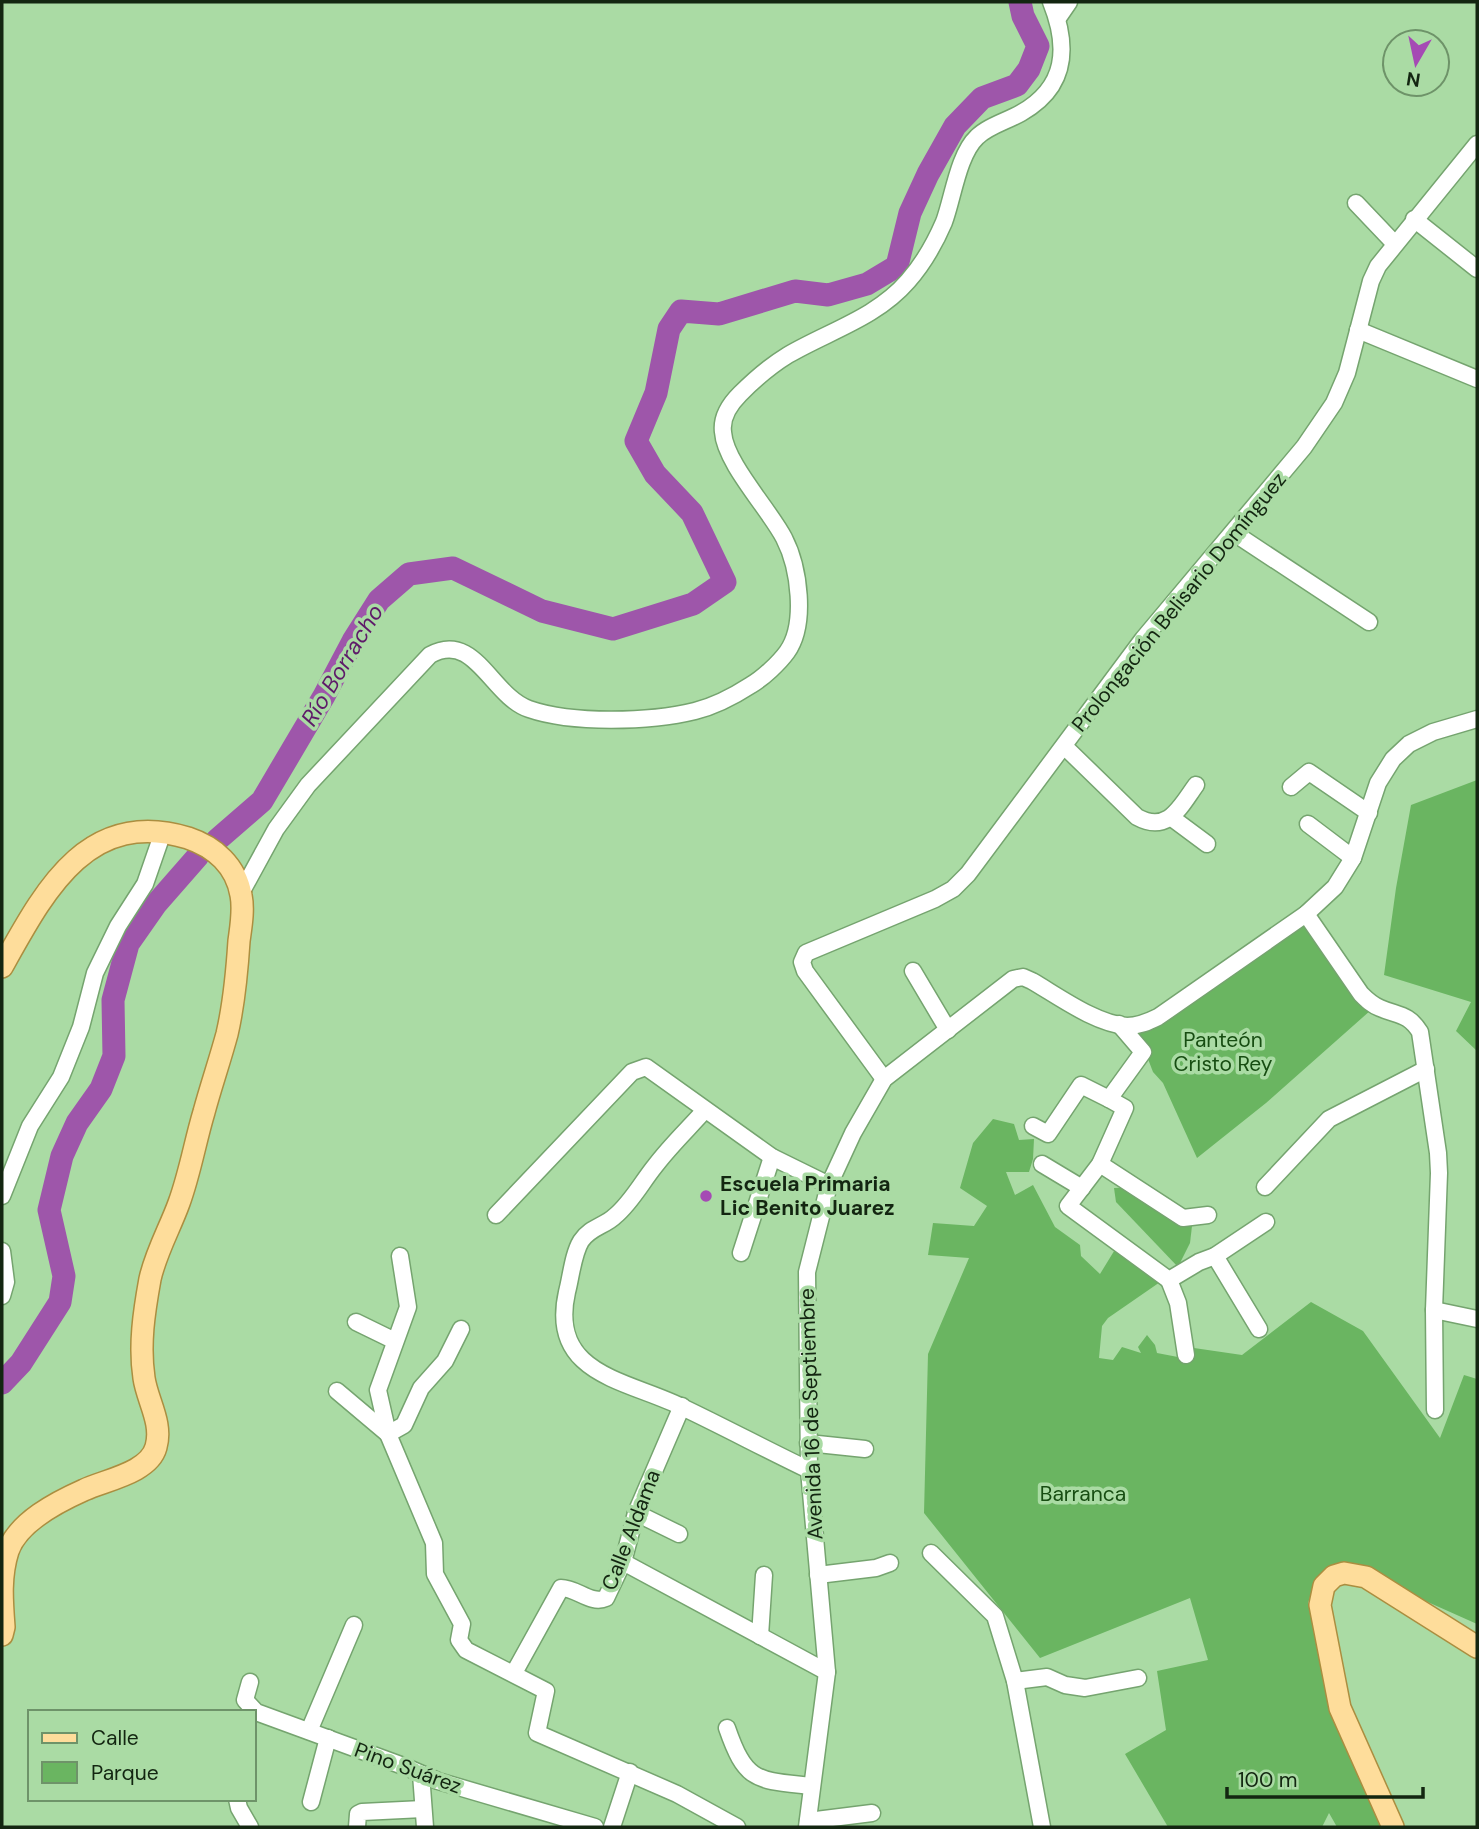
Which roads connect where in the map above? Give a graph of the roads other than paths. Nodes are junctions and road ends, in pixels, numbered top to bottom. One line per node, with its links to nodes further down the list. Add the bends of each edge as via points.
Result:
1 (1051, 2): 3 (street)
2 (1069, 2): 3 (street)
3 (1058, 18): 23 (street, via 1063,48 1048,92 1036,104 979,135 969,147 944,223 908,281 870,313 761,374 726,410 722,430 727,450 785,540 798,583 799,620 788,651 754,683 724,700 694,711 604,719 525,708 468,654 442,648 430,655 308,785 276,829)
4 (1477, 144): 6 (street, Prolongación Belisario Domínguez)
5 (1356, 203): 7 (street)
6 (1414, 219): 7 (street, Prolongación Belisario Domínguez); 8 (street)
7 (1395, 244): 9 (street, Prolongación Belisario Domínguez, via 1371,281)
8 (1477, 269)
9 (1358, 330): 10 (street); 11 (street, Prolongación Belisario Domínguez, via 1334,403)
10 (1477, 379)
11 (1234, 533): 12 (street); 14 (street, Prolongación Belisario Domínguez, via 1143,639)
12 (1369, 622)
13 (1477, 719): 17 (street, Avenida 16 de Septiembre, via 1409,744 1378,783)
14 (1063, 746): 18 (street, via 1137,817 1158,823); 30 (street, Prolongación Belisario Domínguez, via 953,889 806,953 805,971)
15 (1196, 785): 18 (street)
16 (1291, 787): 17 (street, via 1309,772)
17 (1368, 813): 22 (street, Avenida 16 de Septiembre)
18 (1172, 818): 21 (street)
19 (1308, 824): 22 (street)
20 (163, 832): 23 (main road, via 193,840 224,858); 25 (main road, via 112,836 83,852 43,900); 40 (street, via 145,884 95,973 61,1077 30,1126)
21 (1207, 844)
22 (1353, 858): 24 (street, Avenida 16 de Septiembre, via 1335,887)
23 (241, 893): 72 (main road, via 228,1031 188,1174 151,1276 144,1315 142,1359 157,1431 156,1448 146,1462 123,1476 83,1490 24,1527 9,1548 3,1572)
24 (1306, 914): 27 (street, Avenida 16 de Septiembre, via 1158,1017 1142,1024); 29 (street, via 1361,994 1415,1024)
25 (2, 967)
26 (913, 971): 28 (street)
27 (1119, 1024): 28 (street, Avenida 16 de Septiembre, via 1023,978 1004,984); 31 (street, via 1143,1052)
28 (948, 1030): 30 (street, Avenida 16 de Septiembre)
29 (1426, 1069): 38 (street, via 1329,1119); 50 (street, via 1439,1173)
30 (884, 1079): 37 (street, Avenida 16 de Septiembre)
31 (1109, 1099): 33 (street, via 1081,1085 1048,1134); 36 (street, via 1125,1108)
32 (705, 1110): 34 (street); 41 (street, via 646,1067 632,1072); 58 (street, via 615,1217 590,1230 580,1242 565,1303 569,1344 582,1361 613,1379)
33 (1033, 1126)
34 (772, 1157): 37 (street); 45 (street)
35 (1042, 1164): 39 (street)
36 (1100, 1164): 39 (street); 42 (street, via 1183,1218)
37 (829, 1185): 61 (street, Avenida 16 de Septiembre, via 807,1272)
38 (1265, 1187)
39 (1082, 1188): 48 (street, via 1068,1206)
40 (2, 1196)
41 (496, 1215)
42 (1208, 1215)
43 (1266, 1222): 47 (street)
44 (2, 1251): 49 (street, via 6,1282)
45 (741, 1253)
46 (400, 1256): 55 (street, via 408,1307)
47 (1214, 1256): 48 (street); 54 (street)
48 (1169, 1280): 56 (street, via 1178,1303)
49 (2, 1296)
50 (1434, 1310): 51 (street); 59 (street)
51 (1477, 1319)
52 (356, 1322): 55 (street)
53 (461, 1329): 60 (street, via 445,1361 421,1388 404,1425)
54 (1259, 1329)
55 (395, 1341): 60 (street, via 378,1390)
56 (1186, 1355)
57 (337, 1391): 60 (street)
58 (682, 1406): 63 (street); 64 (street, Calle Aldama)
59 (1435, 1410)
60 (388, 1434): 76 (street, via 434,1543 435,1574 462,1624 459,1640 466,1650)
61 (808, 1443): 62 (street); 63 (street, Avenida 16 de Septiembre)
62 (865, 1449)
63 (808, 1469): 70 (street, Avenida 16 de Septiembre)
64 (636, 1513): 65 (street); 67 (street, Calle Aldama)
65 (679, 1534)
66 (931, 1553): 78 (street, via 995,1616)
67 (623, 1562): 73 (street); 76 (street, Calle Aldama, via 601,1601 566,1588 558,1591)
68 (890, 1563): 70 (street)
69 (764, 1575): 73 (street)
70 (818, 1575): 75 (street, Avenida 16 de Septiembre)
71 (354, 1625): 83 (street)
72 (2, 1634)
73 (760, 1636): 75 (street)
74 (1477, 1647): 100 (main road, via 1366,1577 1343,1573 1324,1586 1321,1605 1326,1646 1340,1708)
75 (827, 1672): 87 (street, Avenida 16 de Septiembre)
76 (514, 1673): 85 (street, via 547,1691 537,1733)
77 (1138, 1678): 78 (street, via 1085,1688 1047,1677)
78 (1015, 1681): 99 (street)
79 (250, 1682): 80 (street, Pino Suárez, via 245,1700)
80 (251, 1710)
81 (256, 1716): 83 (street, Pino Suárez)
82 (727, 1728): 87 (street, via 737,1757 753,1776)
83 (309, 1731): 84 (street, Pino Suárez)
84 (328, 1738): 86 (street, Pino Suárez); 89 (street)
85 (630, 1772): 97 (street); 98 (street)
86 (421, 1774): 90 (street); 96 (street, Pino Suárez)
87 (811, 1786): 92 (street, Avenida 16 de Septiembre)
88 (237, 1801): 93 (street)
89 (311, 1802)
90 (424, 1808): 94 (street, via 362,1812); 95 (street)
91 (872, 1813): 92 (street)
92 (808, 1824)
93 (250, 1827)
94 (357, 1827)
95 (425, 1827)
96 (595, 1827)
97 (612, 1827)
98 (737, 1827)
99 (1042, 1827)
100 (1393, 1827)

